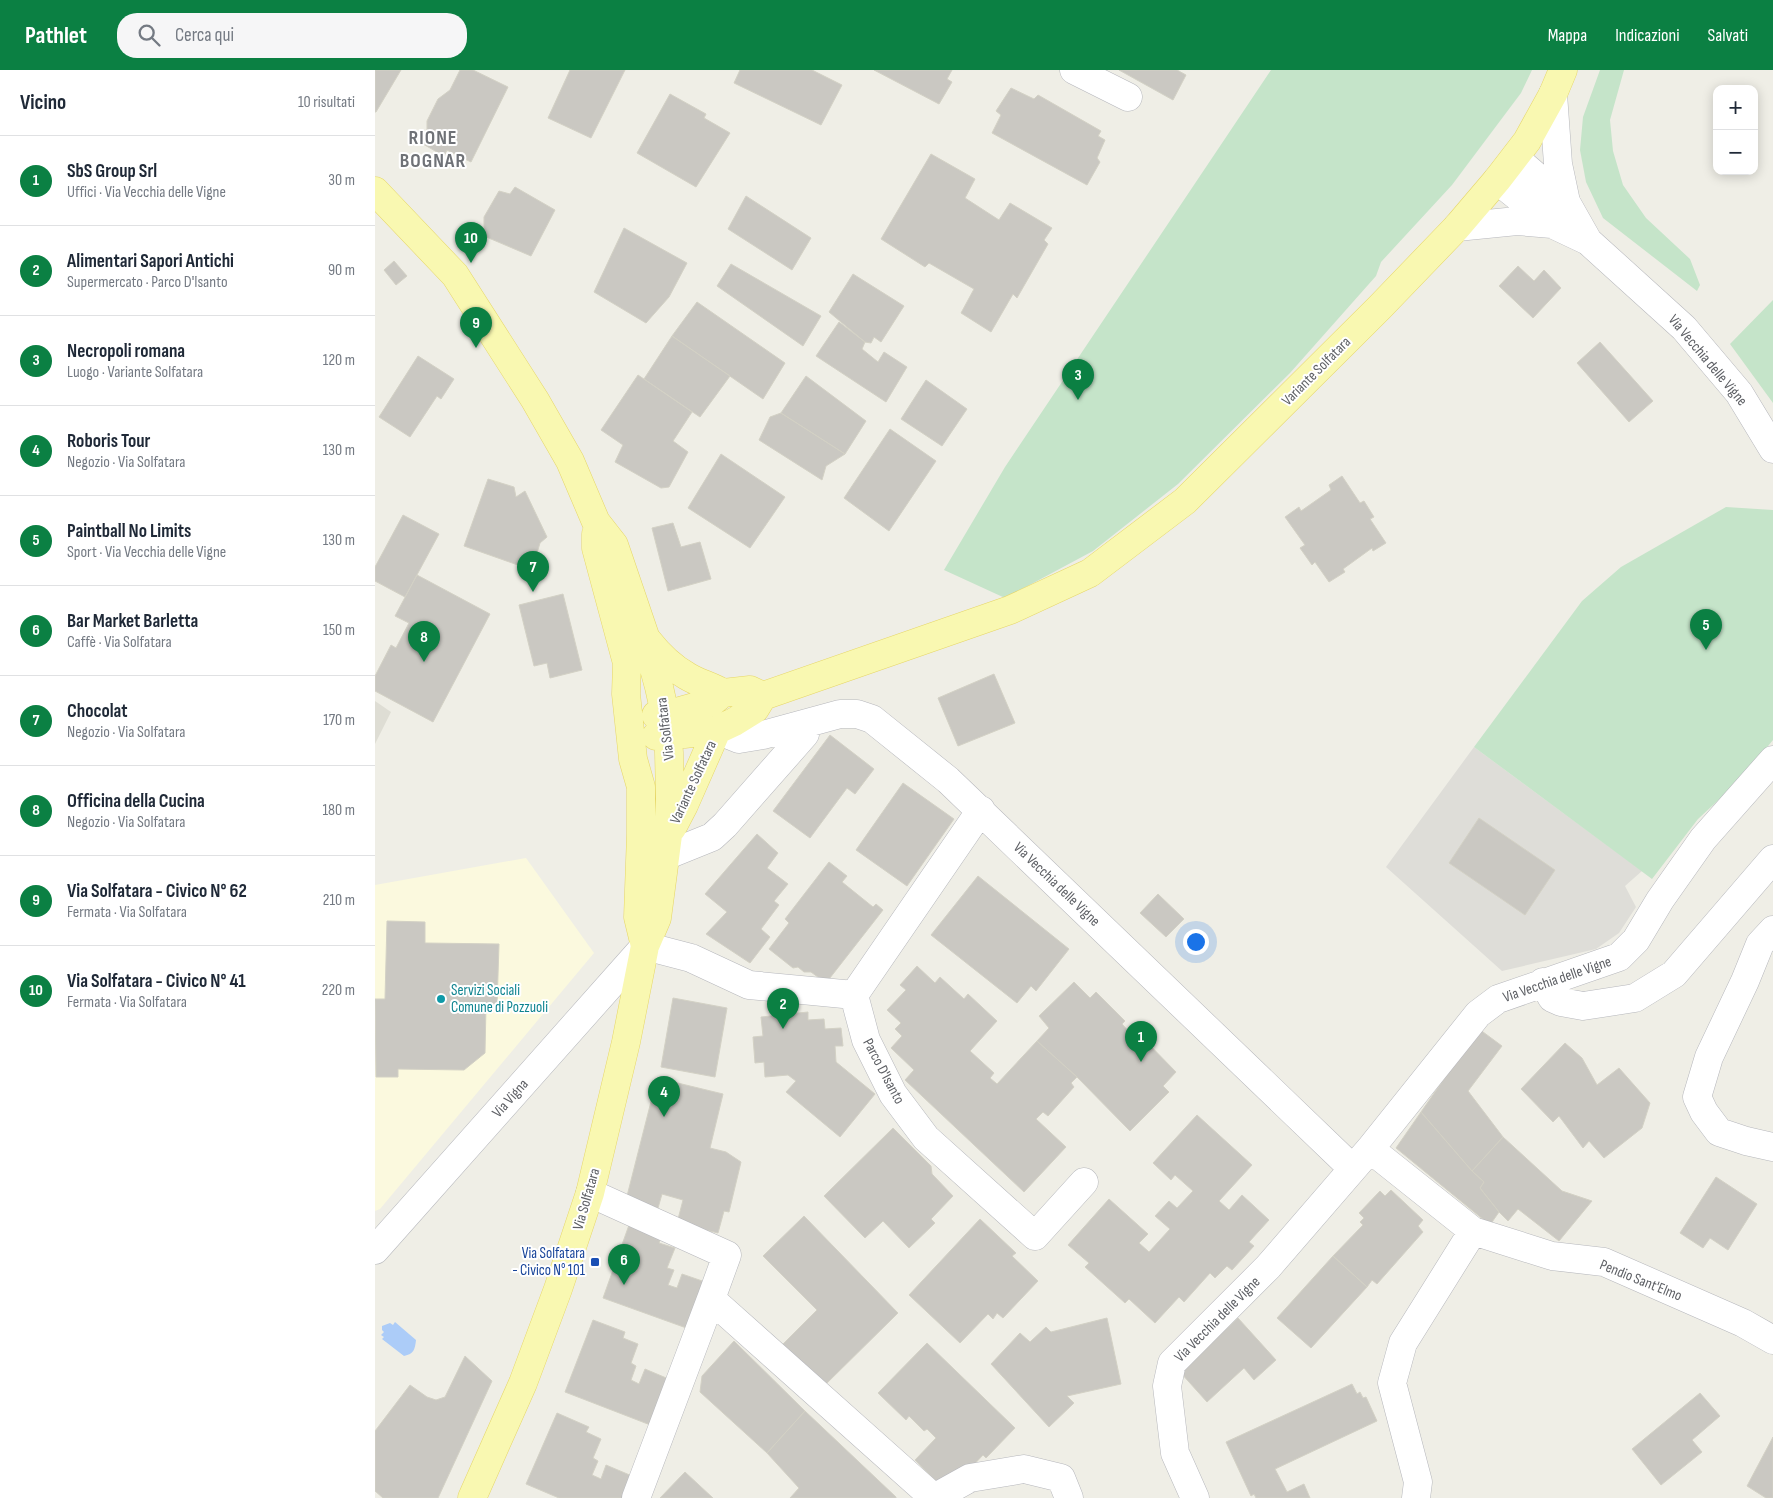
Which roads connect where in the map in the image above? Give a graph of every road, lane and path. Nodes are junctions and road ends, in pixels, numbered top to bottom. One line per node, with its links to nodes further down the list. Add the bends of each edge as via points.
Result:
1 (1074, 70): 3 (street)
2 (1558, 82): 4 (main road, Variante Solfatara); 7 (street)
3 (1128, 98)
4 (1515, 158): 5 (main road, Variante Solfatara); 7 (street)
5 (1497, 180): 7 (street); 8 (main road, Variante Solfatara)
6 (375, 191): 10 (main road, Via Solfatara, via 455,275 570,461)
7 (1559, 213): 8 (street); 9 (street, Via Vecchia delle Vigne, via 1680,323 1739,393)
8 (1457, 227): 14 (main road, Variante Solfatara, via 1185,501 1090,573 1010,610)
9 (1773, 449)
10 (596, 522): 11 (main road, Via Solfatara, via 614,545); 12 (main road, Via Solfatara, via 596,548)
11 (646, 639): 13 (main road, via 661,658 687,677); 16 (main road, Via Solfatara)
12 (627, 663): 16 (main road, Variante Solfatara, via 638,692 654,714); 19 (main road, Via Solfatara, via 626,694 633,759)
13 (723, 693): 14 (main road, via 749,690); 16 (main road, via 712,702 680,711)
14 (763, 696): 17 (main road, Variante Solfatara, via 755,710)
15 (807, 722): 17 (street, Via Vecchia delle Vigne, via 739,739); 20 (street, Via Vecchia delle Vigne, via 840,714 857,714 872,719); 21 (street, via 805,734 712,837)
16 (667, 723): 17 (main road, Variante Solfatara, via 683,734); 19 (main road, via 655,736 647,755); 21 (main road, Via Solfatara, via 670,799)
17 (717, 730): 21 (main road, Variante Solfatara)
18 (1773, 760): 25 (street, Via Vecchia delle Vigne, via 1703,839 1636,940 1619,957)
19 (641, 787): 24 (main road, Via Solfatara, via 638,917)
20 (981, 810): 26 (street); 28 (street, Via Vecchia delle Vigne)
21 (666, 846): 24 (main road, Via Solfatara, via 657,918)
22 (1773, 859): 25 (street, via 1674,974 1635,998 1583,1006 1552,998)
23 (1773, 930): 27 (street, via 1760,944 1709,1057 1697,1097 1719,1132)
24 (645, 946): 26 (street, via 691,958 749,985); 30 (main road, Via Solfatara); 32 (street, Via Vigna)
25 (1543, 982): 28 (street, Via Vecchia delle Vigne, via 1498,999 1478,1014)
26 (854, 995): 29 (street, Parco D'Isanto, via 866,1040 904,1109 926,1138 1035,1236)
27 (1773, 1147)
28 (1361, 1159): 31 (street, Pendio Sant'Elmo); 38 (street, Via Vecchia delle Vigne, via 1268,1267 1172,1363 1167,1386 1175,1453)
29 (1084, 1182)
30 (590, 1193): 33 (street, via 727,1255); 35 (main road, Via Solfatara, via 523,1383)
31 (1473, 1230): 34 (street, Pendio Sant'Elmo, via 1552,1256 1604,1262 1743,1323); 39 (street, via 1403,1343 1392,1383 1418,1482)
32 (375, 1250)
33 (711, 1299): 36 (street); 37 (street, via 934,1498 970,1478 1024,1469 1061,1478)
34 (1773, 1340)
35 (472, 1498)
36 (636, 1498)
37 (1069, 1498)
38 (1195, 1498)
39 (1415, 1498)

